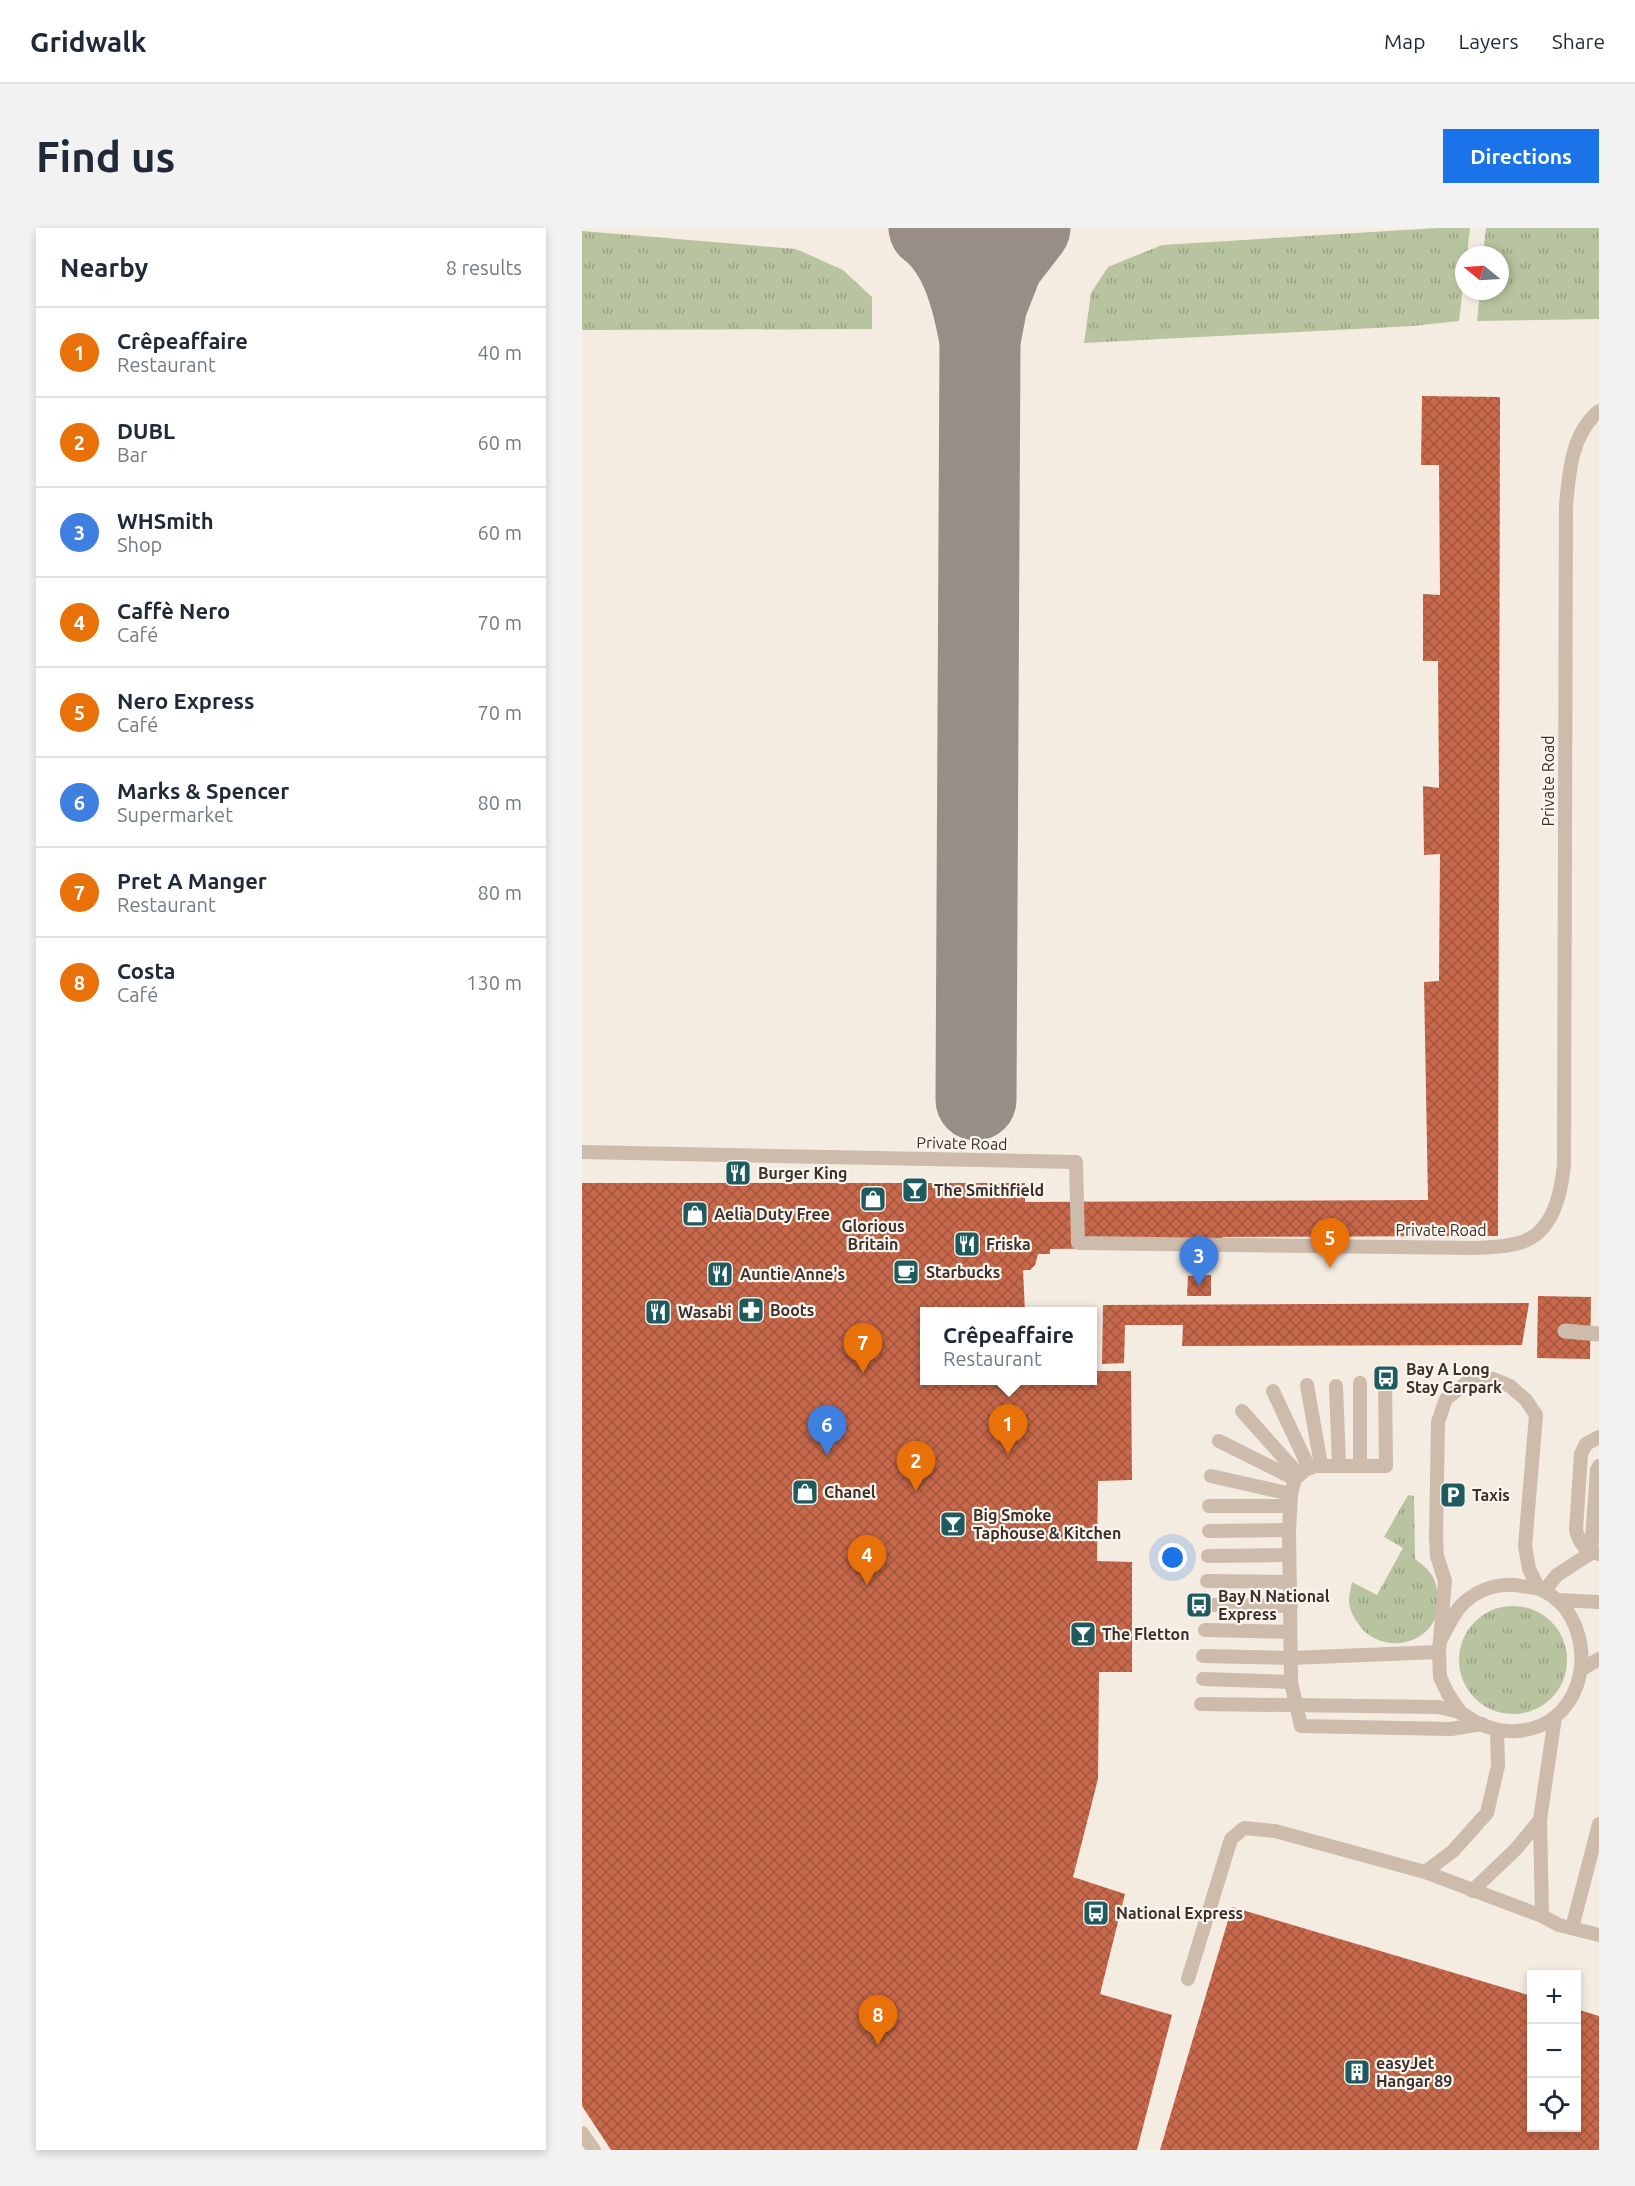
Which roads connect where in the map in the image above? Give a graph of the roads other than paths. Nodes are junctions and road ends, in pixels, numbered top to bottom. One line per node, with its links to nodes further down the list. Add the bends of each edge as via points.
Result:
1 (1599, 411): 2 (lane, Private Road, via 1582,430 1574,450 1566,506 1564,1165 1556,1207 1535,1235 1521,1243 1477,1248 1078,1242 1076,1162)
2 (582, 1152)
3 (1565, 1330): 4 (street)
4 (1599, 1334)
5 (1385, 1381): 14 (lane, via 1386,1466)
6 (1360, 1383): 14 (lane)
7 (1307, 1385): 16 (lane)
8 (1336, 1386): 13 (lane)
9 (1273, 1391): 16 (lane)
10 (1242, 1412): 16 (lane)
11 (1599, 1437): 22 (lane, via 1586,1444 1581,1454 1576,1530 1578,1539)
12 (1219, 1441): 16 (lane)
13 (1338, 1465): 14 (lane); 16 (lane)
14 (1360, 1465)
15 (1599, 1466): 22 (lane)
16 (1306, 1472): 18 (lane)
17 (1212, 1476): 18 (lane)
18 (1291, 1500): 19 (lane); 20 (lane)
19 (1209, 1506)
20 (1289, 1530): 21 (lane); 23 (lane)
21 (1209, 1531)
22 (1595, 1554): 27 (lane, via 1557,1575)
23 (1289, 1555): 24 (lane); 26 (lane)
24 (1208, 1556)
25 (1207, 1581): 26 (lane)
26 (1290, 1582): 31 (lane)
27 (1541, 1590): 28 (lane); 34 (lane, via 1510,1584 1485,1589 1464,1602); 34 (lane, via 1529,1569 1525,1546 1536,1415 1510,1386 1493,1379 1471,1379 1446,1400 1438,1422 1436,1539 1445,1581)
28 (1558, 1600): 29 (lane); 38 (lane, via 1575,1620 1583,1643)
29 (1599, 1602)
30 (1205, 1605): 31 (lane)
31 (1291, 1606): 33 (lane)
32 (1204, 1630): 33 (lane)
33 (1290, 1632): 36 (lane)
34 (1440, 1645): 36 (lane); 43 (lane, via 1440,1677)
35 (1203, 1656): 36 (lane)
36 (1290, 1658): 40 (lane)
37 (1599, 1659): 38 (lane)
38 (1584, 1668): 44 (lane, via 1569,1704)
39 (1203, 1679): 40 (lane)
40 (1291, 1682): 42 (lane)
41 (1201, 1704): 42 (lane)
42 (1296, 1705): 43 (lane, via 1438,1707); 45 (lane, via 1301,1726 1451,1729)
43 (1461, 1713): 45 (lane)
44 (1555, 1717): 46 (lane, via 1537,1727); 47 (lane)
45 (1482, 1724): 46 (lane)
46 (1497, 1730): 49 (lane, via 1498,1766 1487,1813 1453,1851)
47 (1540, 1820): 50 (lane); 51 (lane)
48 (1599, 1824): 52 (lane)
49 (1425, 1872): 50 (lane); 54 (lane, via 1275,1831 1244,1828 1231,1839)
50 (1472, 1891): 51 (lane)
51 (1542, 1916): 52 (lane)
52 (1572, 1928): 53 (lane)
53 (1599, 1935)
54 (1188, 1979)
55 (582, 2133): 56 (lane)
56 (594, 2150)

